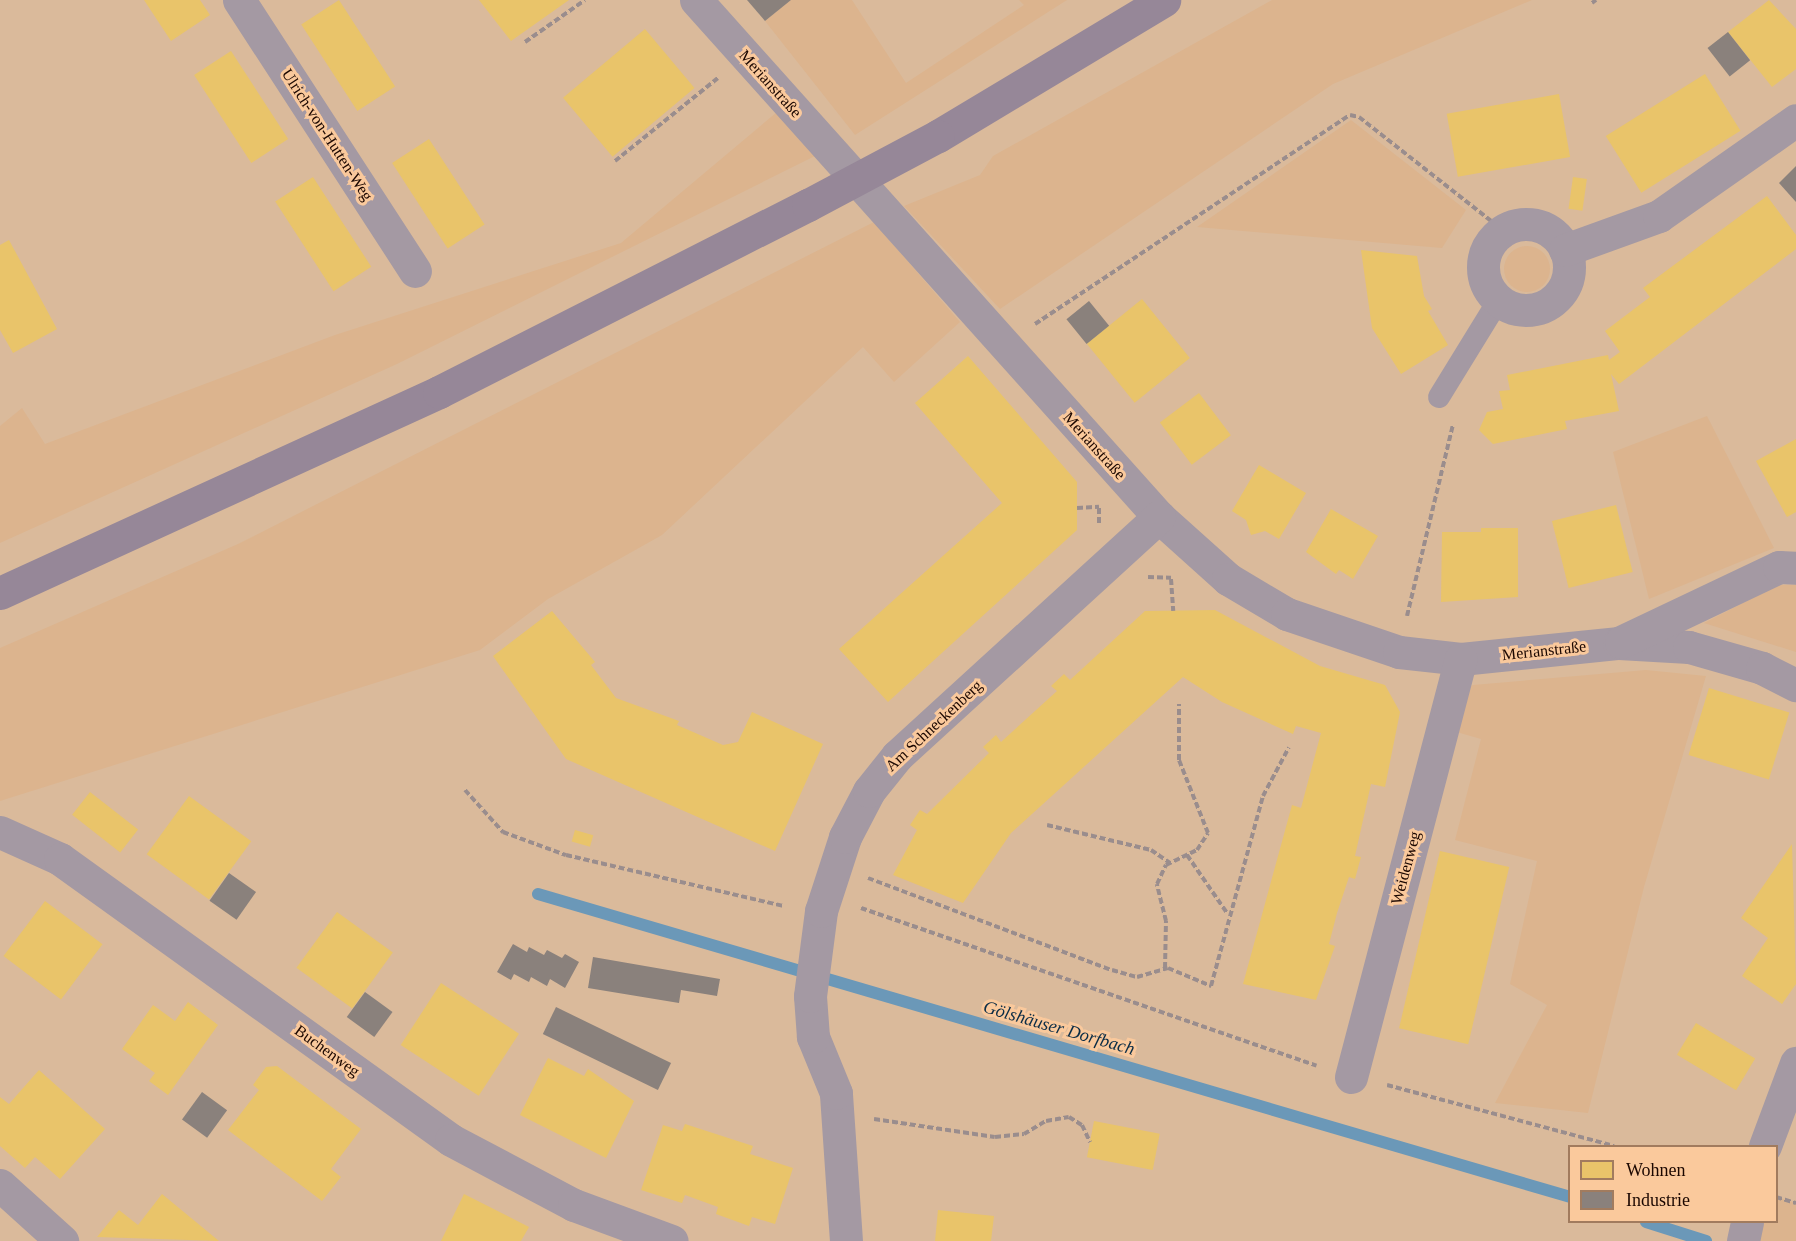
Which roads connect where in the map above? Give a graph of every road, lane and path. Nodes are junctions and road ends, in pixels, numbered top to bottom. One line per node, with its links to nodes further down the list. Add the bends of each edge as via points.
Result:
1 (239, 0): 11 (street, Ulrich-von-Hutten-Weg)
2 (585, 0): 5 (path)
3 (696, 0): 17 (street, Merianstraße)
4 (1164, 0): 20 (main road, bridge, via 938,136 808,205 439,392)
5 (525, 42)
6 (702, 89): 8 (path)
7 (1796, 120): 10 (street, via 1659,216)
8 (615, 161)
9 (1498, 233): 10 (street, via 1536,225 1559,238); 12 (street, via 1482,267); 13 (path, via 1491,221 1359,117 1350,116)
10 (1565, 250): 12 (street, via 1568,279 1552,302 1525,311)
11 (415, 271)
12 (1498, 301): 14 (lane)
13 (1030, 327)
14 (1439, 397): 23 (path, via 1455,416)
15 (1099, 507): 16 (path)
16 (1077, 508)
17 (1159, 518): 23 (street, Merianstraße, via 1228,579 1287,614); 33 (street, Am Schneckenberg, via 897,756 869,791)
18 (1796, 568): 22 (street, Merianstraße, via 1779,567)
19 (1171, 578): 21 (path)
20 (0, 593)
21 (1173, 611)
22 (1619, 643): 24 (street, Merianstraße); 25 (street, Merianstraße, via 1689,647 1762,668)
23 (1399, 652): 24 (street, Merianstraße)
24 (1461, 659): 37 (street, Weidenweg, via 1435,778)
25 (1796, 685)
26 (1179, 704): 31 (path, via 1179,760 1208,833)
27 (1289, 747): 34 (path, via 1263,796)
28 (465, 789): 33 (path, via 503,832 566,855)
29 (1047, 825): 32 (path, via 1151,850)
30 (0, 832): 47 (street, Buchenweg, via 60,859 451,1140 574,1205)
31 (1187, 855): 32 (path); 34 (path)
32 (1169, 862): 35 (path, via 1157,884 1166,921)
33 (824, 903): 35 (path, via 1137,977); 37 (path); 38 (street, Am Schneckenberg, via 810,996 813,1037 836,1093)
34 (1228, 914): 35 (path, via 1211,986)
35 (1165, 968)
36 (1796, 1063): 41 (street)
37 (1351, 1077): 40 (path)
38 (837, 1114): 39 (path, via 995,1137 1024,1134 1046,1121 1069,1117 1082,1125); 48 (street, Am Schneckenberg)
39 (1090, 1142)
40 (1610, 1145)
41 (1765, 1145)
42 (0, 1185): 46 (street)
43 (1778, 1198): 44 (path)
44 (1796, 1203)
45 (1747, 1223): 49 (street)
46 (62, 1241)
47 (672, 1241)
48 (846, 1241)
49 (1743, 1241)

